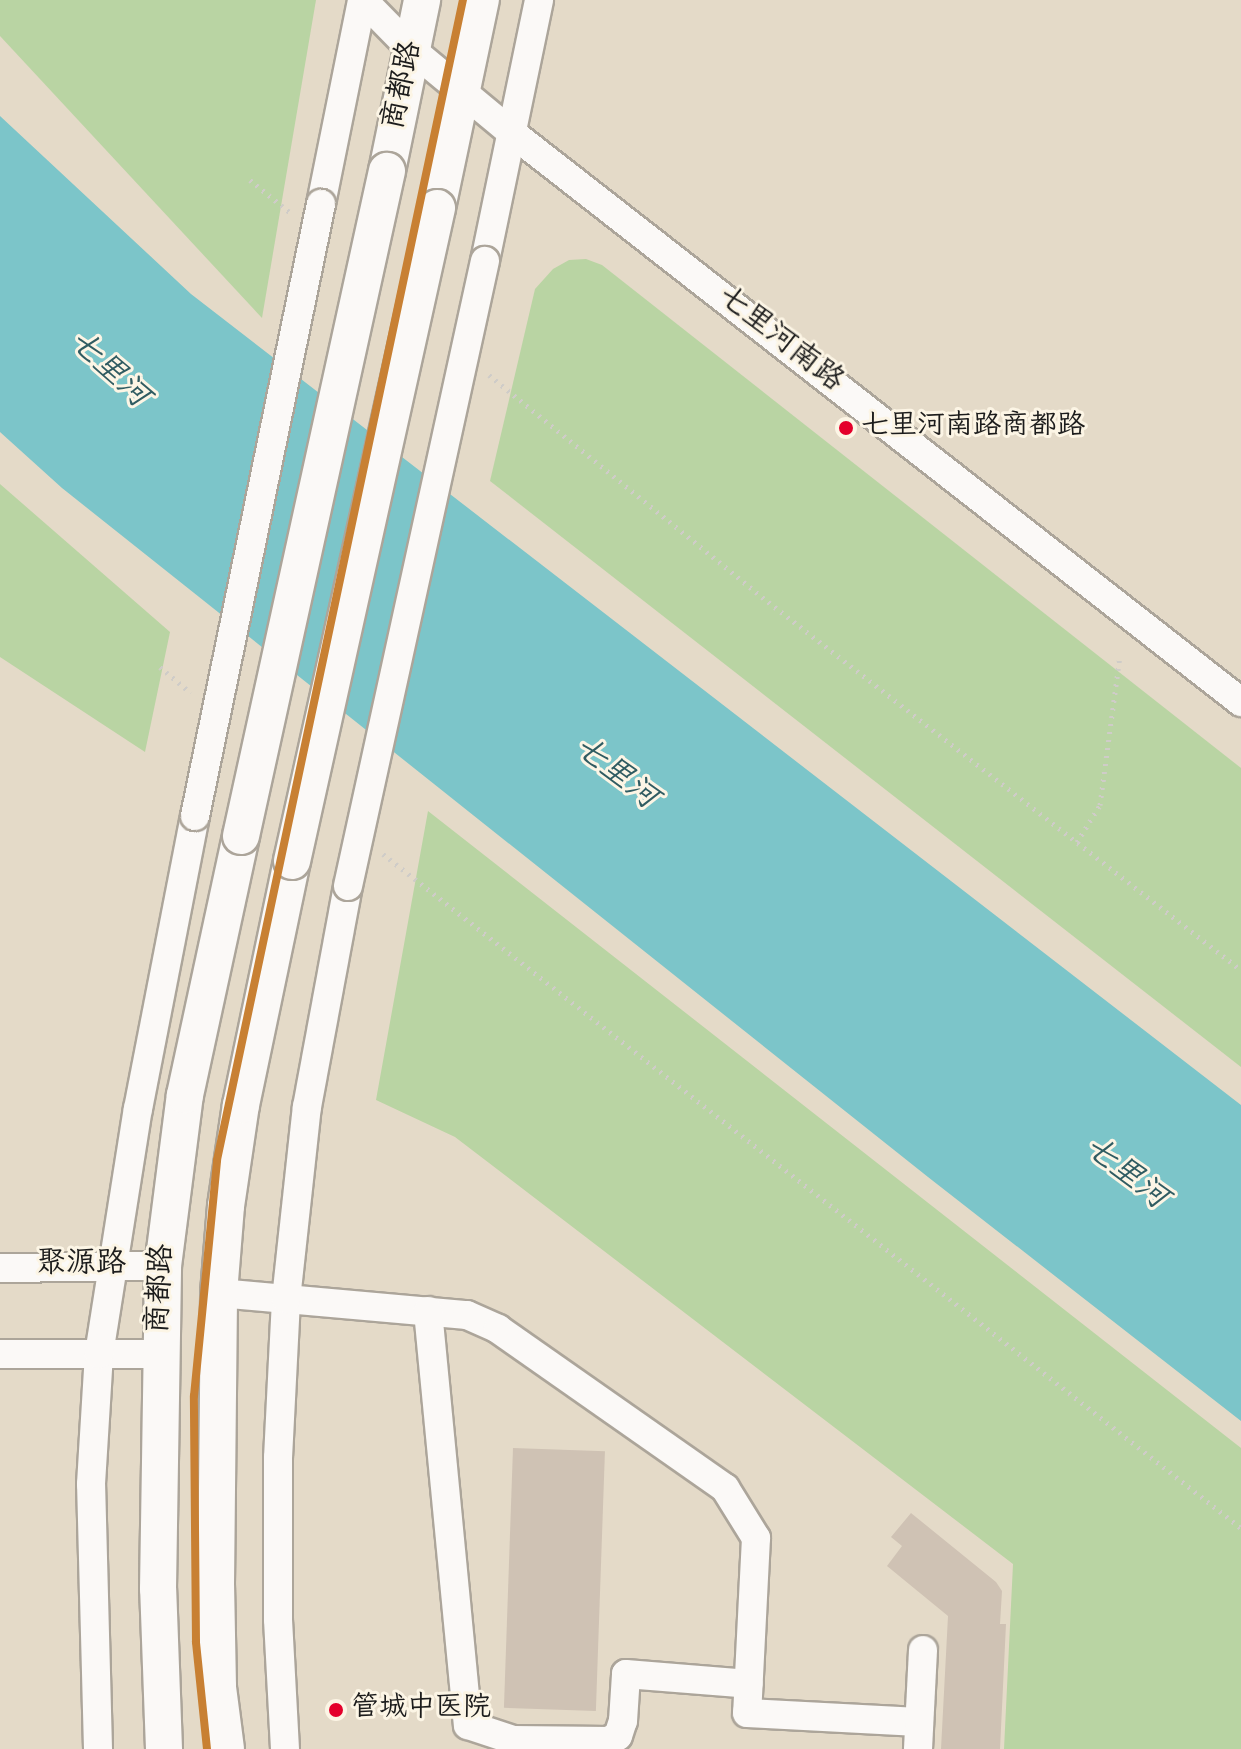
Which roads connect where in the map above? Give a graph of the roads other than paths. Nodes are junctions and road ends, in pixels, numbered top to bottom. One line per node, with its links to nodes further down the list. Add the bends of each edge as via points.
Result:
1 (362, 0): 5 (street, 七里河南路); 9 (street, bridge, via 310,212)
2 (422, 0): 5 (main road, 商都路)
3 (481, 0): 6 (main road, 商都路)
4 (539, 0): 7 (street)
5 (412, 50): 6 (street, 七里河南路); 10 (main road, 商都路, bridge, via 185,1095)
6 (462, 90): 7 (street, 七里河南路); 12 (main road, 商都路, bridge, via 241,1105)
7 (512, 133): 8 (street, 七里河南路); 13 (street, bridge, via 348,886 307,1107)
8 (1241, 702)
9 (111, 1264): 10 (street, 聚源路); 11 (street, 聚源路); 16 (street)
10 (163, 1266): 17 (main road, 商都路)
11 (0, 1268)
12 (219, 1293): 13 (street); 23 (main road, 商都路, via 216,1584 218,1687)
13 (286, 1299): 14 (street); 24 (street, via 278,1458)
14 (428, 1311): 19 (street, via 467,1315 498,1329 725,1488 756,1538); 19 (street, via 468,1725 513,1740 608,1741 618,1736 623,1721 626,1674)
15 (0, 1354): 16 (street)
16 (99, 1354): 17 (street); 21 (street, via 91,1484)
17 (159, 1354): 22 (main road, 商都路)
18 (923, 1650): 20 (street)
19 (749, 1684): 20 (street, via 747,1713)
20 (919, 1736)
21 (98, 1749)
22 (164, 1749)
23 (226, 1749)
24 (285, 1749)

